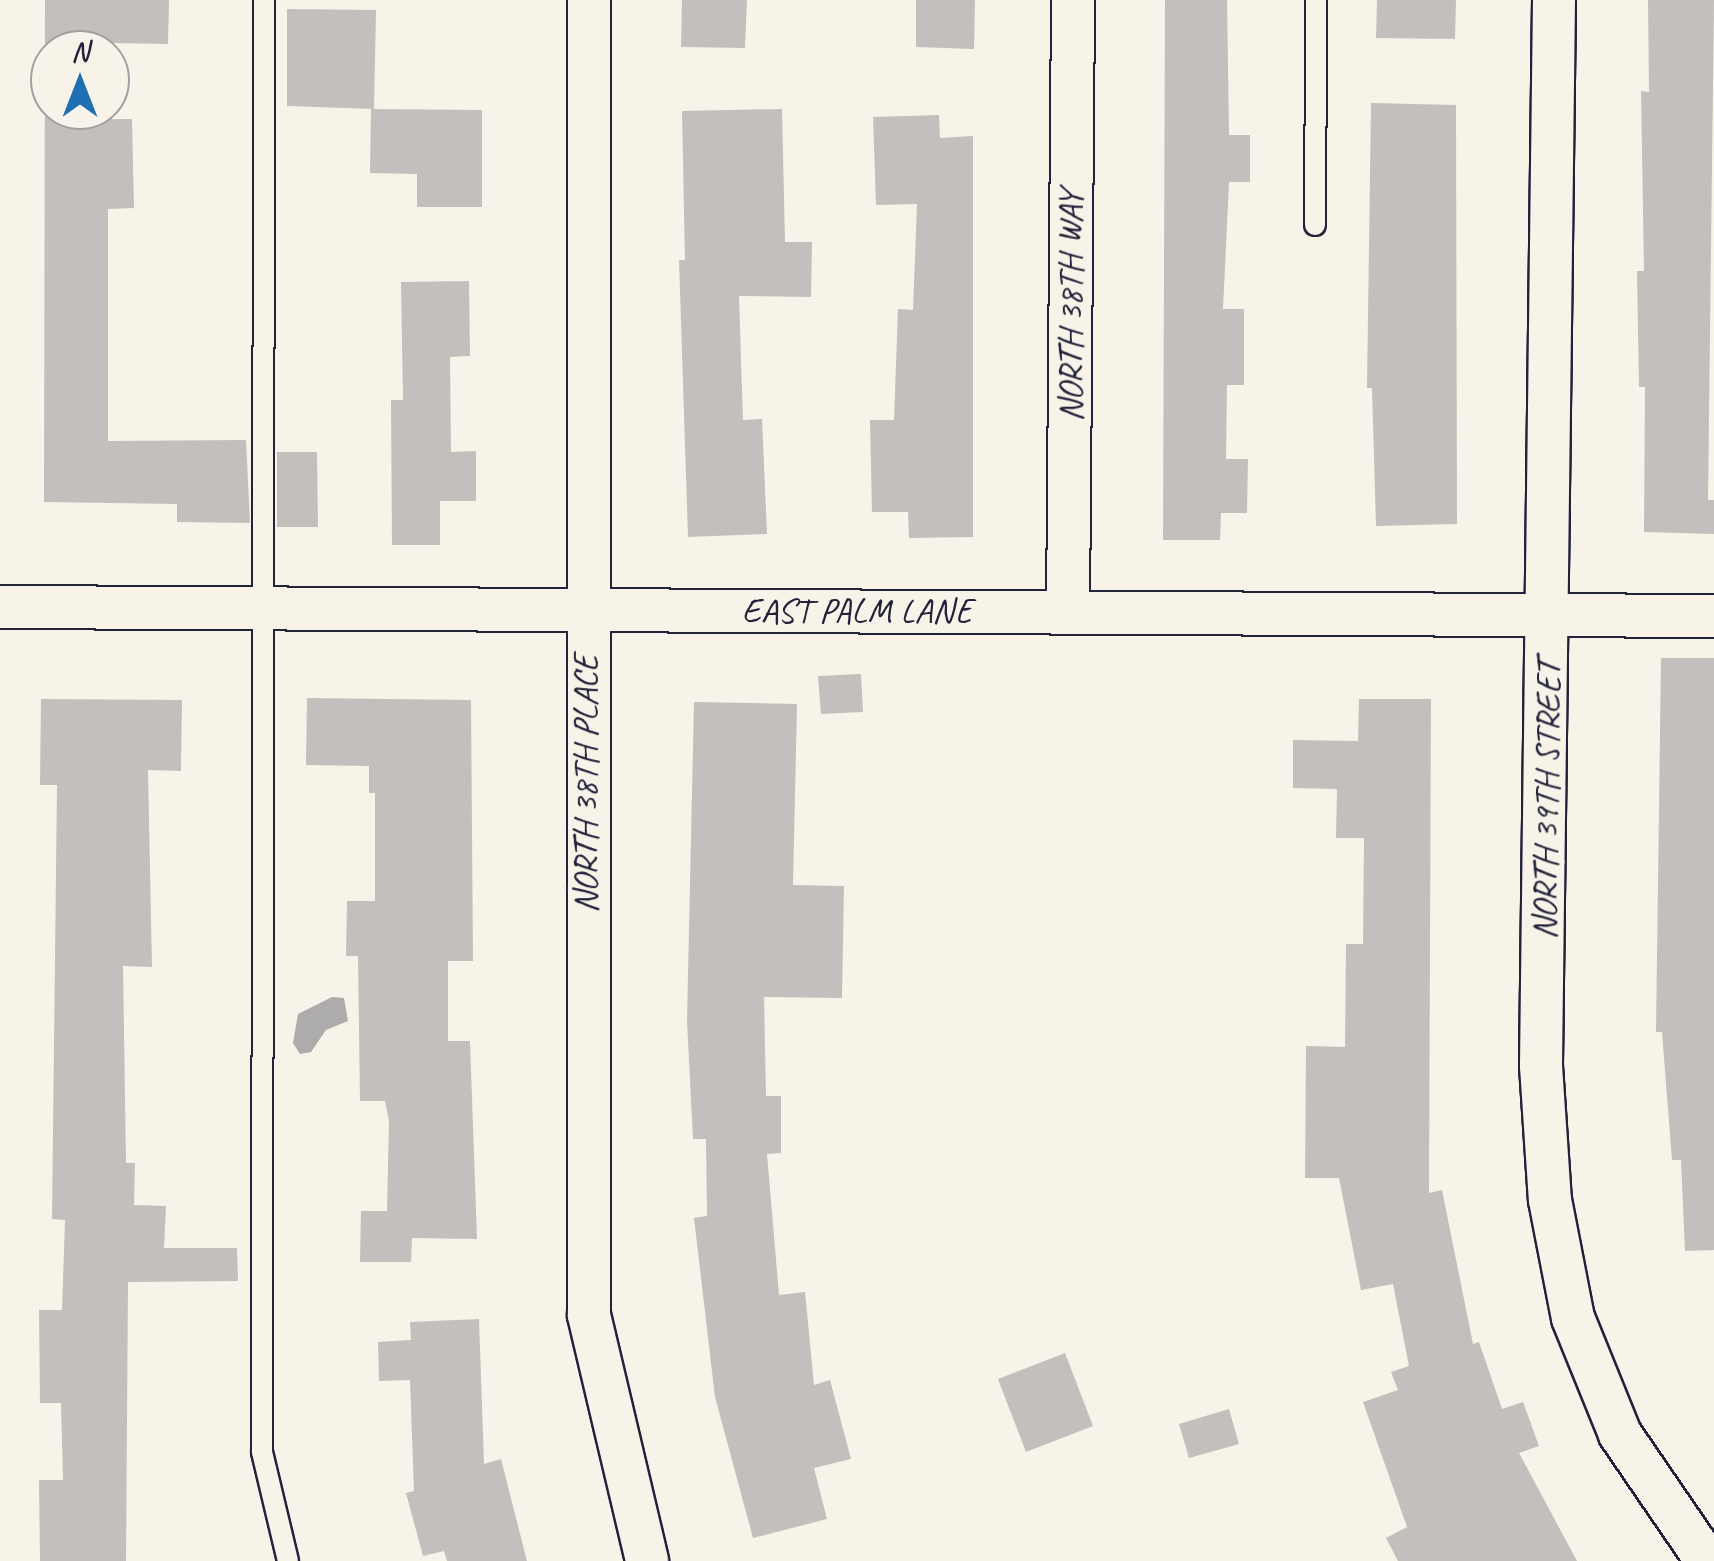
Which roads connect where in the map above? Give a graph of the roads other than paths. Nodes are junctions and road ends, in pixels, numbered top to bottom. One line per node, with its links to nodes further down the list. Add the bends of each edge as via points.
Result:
1 (264, 0): 8 (lane)
2 (589, 0): 9 (street, NORTH 38TH PLACE)
3 (1073, 0): 10 (street, NORTH 38TH WAY)
4 (1316, 0): 6 (lane)
5 (1554, 0): 11 (street, NORTH 39TH STREET)
6 (1315, 225)
7 (0, 607): 8 (street, EAST PALM LANE)
8 (264, 607): 9 (street, EAST PALM LANE); 13 (lane, via 262,1452)
9 (586, 609): 10 (street, EAST PALM LANE); 14 (street, NORTH 38TH PLACE, via 589,1314)
10 (1068, 612): 11 (street, EAST PALM LANE)
11 (1551, 614): 12 (street, EAST PALM LANE); 15 (street, NORTH 39TH STREET, via 1542,1066 1550,1200 1572,1318 1620,1434)
12 (1714, 616)
13 (288, 1561)
14 (647, 1561)
15 (1707, 1561)

